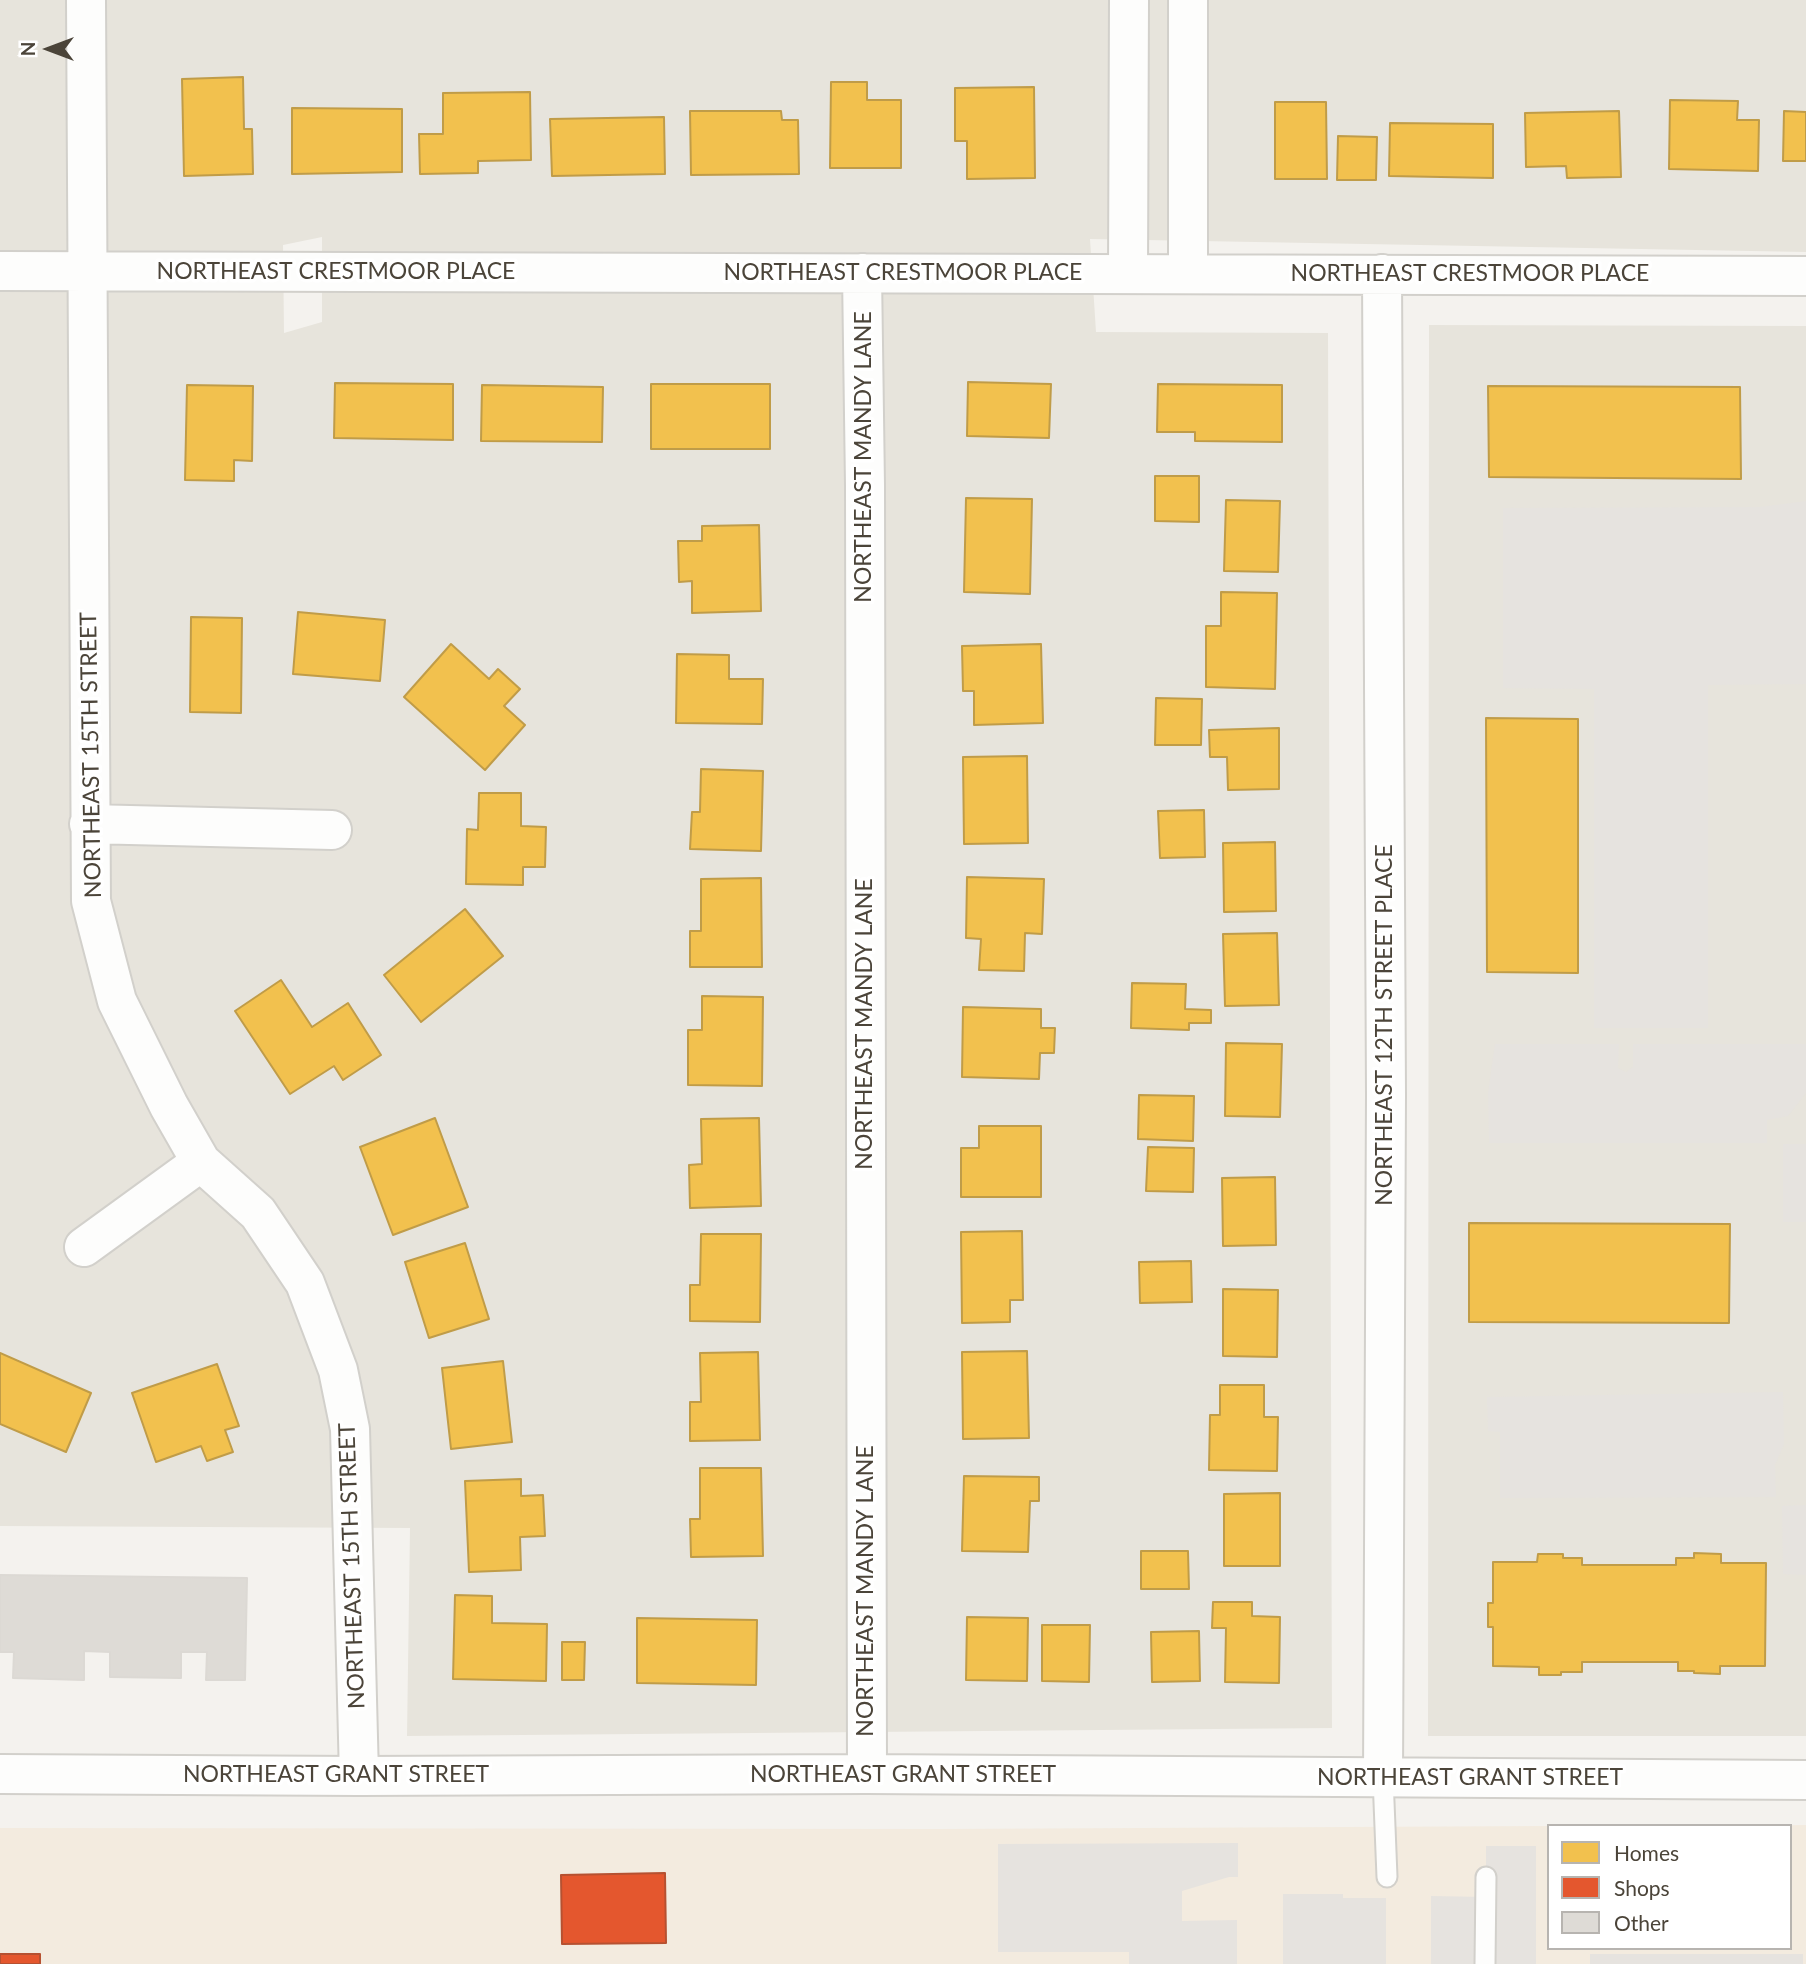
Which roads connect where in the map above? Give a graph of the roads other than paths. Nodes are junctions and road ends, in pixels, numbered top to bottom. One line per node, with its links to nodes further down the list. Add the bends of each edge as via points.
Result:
1 (86, 0): 5 (street, NORTHEAST 15TH STREET)
2 (1129, 0): 7 (street)
3 (1188, 0): 8 (street)
4 (0, 271): 5 (street, NORTHEAST CRESTMOOR PLACE)
5 (86, 271): 6 (street, NORTHEAST CRESTMOOR PLACE); 11 (street, NORTHEAST 15TH STREET)
6 (862, 273): 7 (street, NORTHEAST CRESTMOOR PLACE); 16 (street, NORTHEAST MANDY LANE)
7 (1128, 274): 8 (street, NORTHEAST CRESTMOOR PLACE)
8 (1188, 274): 9 (street, NORTHEAST CRESTMOOR PLACE)
9 (1382, 274): 10 (street, NORTHEAST CRESTMOOR PLACE); 18 (street, NORTHEAST 12TH STREET PLACE, via 1386,1095)
10 (1806, 276)
11 (89, 824): 12 (street); 13 (street, NORTHEAST 15TH STREET, via 91,901 117,1002)
12 (332, 830)
13 (201, 1162): 14 (street); 17 (street, NORTHEAST 15TH STREET, via 258,1213 305,1283 338,1370 349,1429)
14 (84, 1247)
15 (0, 1774): 17 (street, NORTHEAST GRANT STREET)
16 (867, 1774): 17 (street, NORTHEAST GRANT STREET); 18 (street, NORTHEAST GRANT STREET)
17 (359, 1776)
18 (1382, 1777): 19 (street, NORTHEAST GRANT STREET); 20 (lane)
19 (1806, 1780)
20 (1387, 1877)
21 (1486, 1877): 22 (lane)
22 (1485, 1964)

